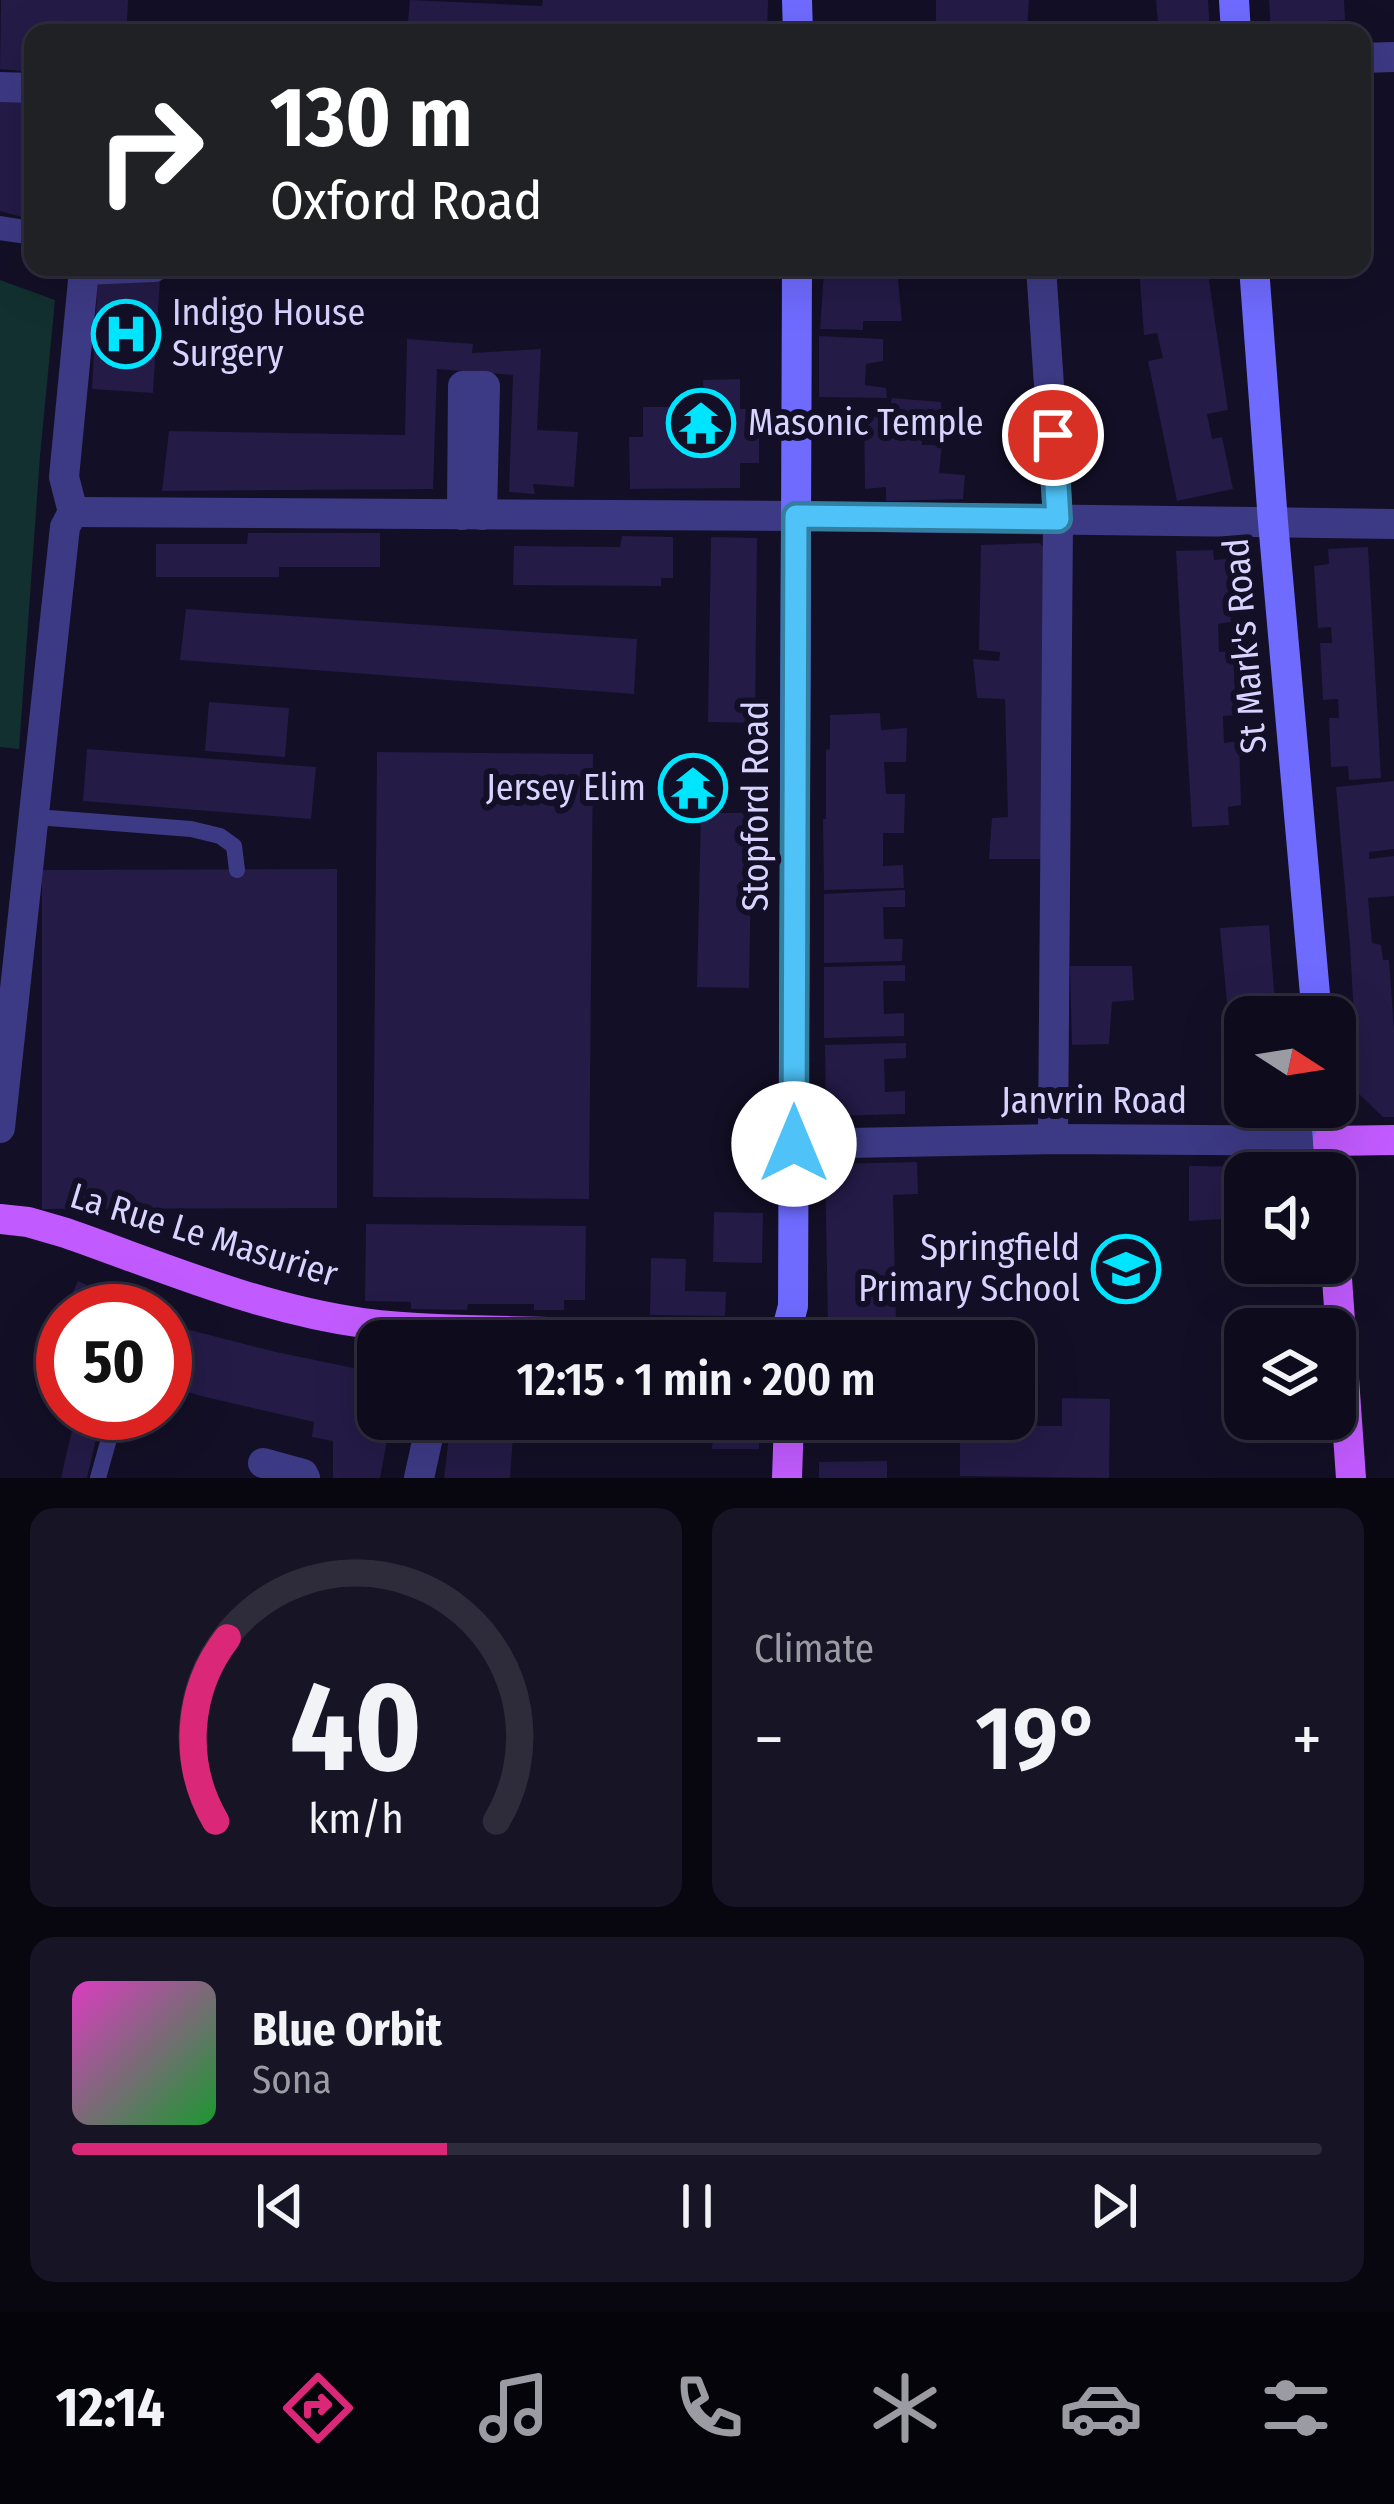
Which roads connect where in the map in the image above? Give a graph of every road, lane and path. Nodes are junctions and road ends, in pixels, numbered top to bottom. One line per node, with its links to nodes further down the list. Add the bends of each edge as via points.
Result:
1 (83, 276): 5 (street, via 64,477)
2 (797, 276): 6 (main road, Stopford Road)
3 (1042, 276): 7 (street)
4 (1255, 276): 8 (main road, St Mark's Road)
5 (73, 512): 6 (street); 10 (street, via 65,527)
6 (796, 516): 7 (street); 18 (main road, Stopford Road)
7 (1058, 519): 8 (street); 15 (street)
8 (1273, 522): 9 (street); 12 (main road, St Mark's Road)
9 (1394, 524)
10 (35, 817): 11 (lane, via 220,836 234,846); 13 (street)
11 (237, 869)
12 (1315, 996)
13 (0, 1128)
14 (1327, 1128): 17 (main road)
15 (1053, 1139): 17 (street, Janvrin Road); 18 (street, Janvrin Road)
16 (1394, 1140): 17 (main road, Janvrin Road)
17 (1328, 1141): 19 (main road)
18 (794, 1144): 22 (main road, Stopford Road)
19 (1329, 1152)
20 (0, 1219): 23 (main road, La Rue Le Masurier, via 66,1233 292,1310)
21 (1337, 1284): 32 (main road)
22 (790, 1320)
23 (357, 1321)
24 (109, 1440): 28 (lane)
25 (427, 1440): 30 (street)
26 (789, 1440): 31 (main road)
27 (263, 1463): 29 (street)
28 (98, 1478)
29 (305, 1478)
30 (419, 1478)
31 (788, 1478)
32 (1351, 1478)

